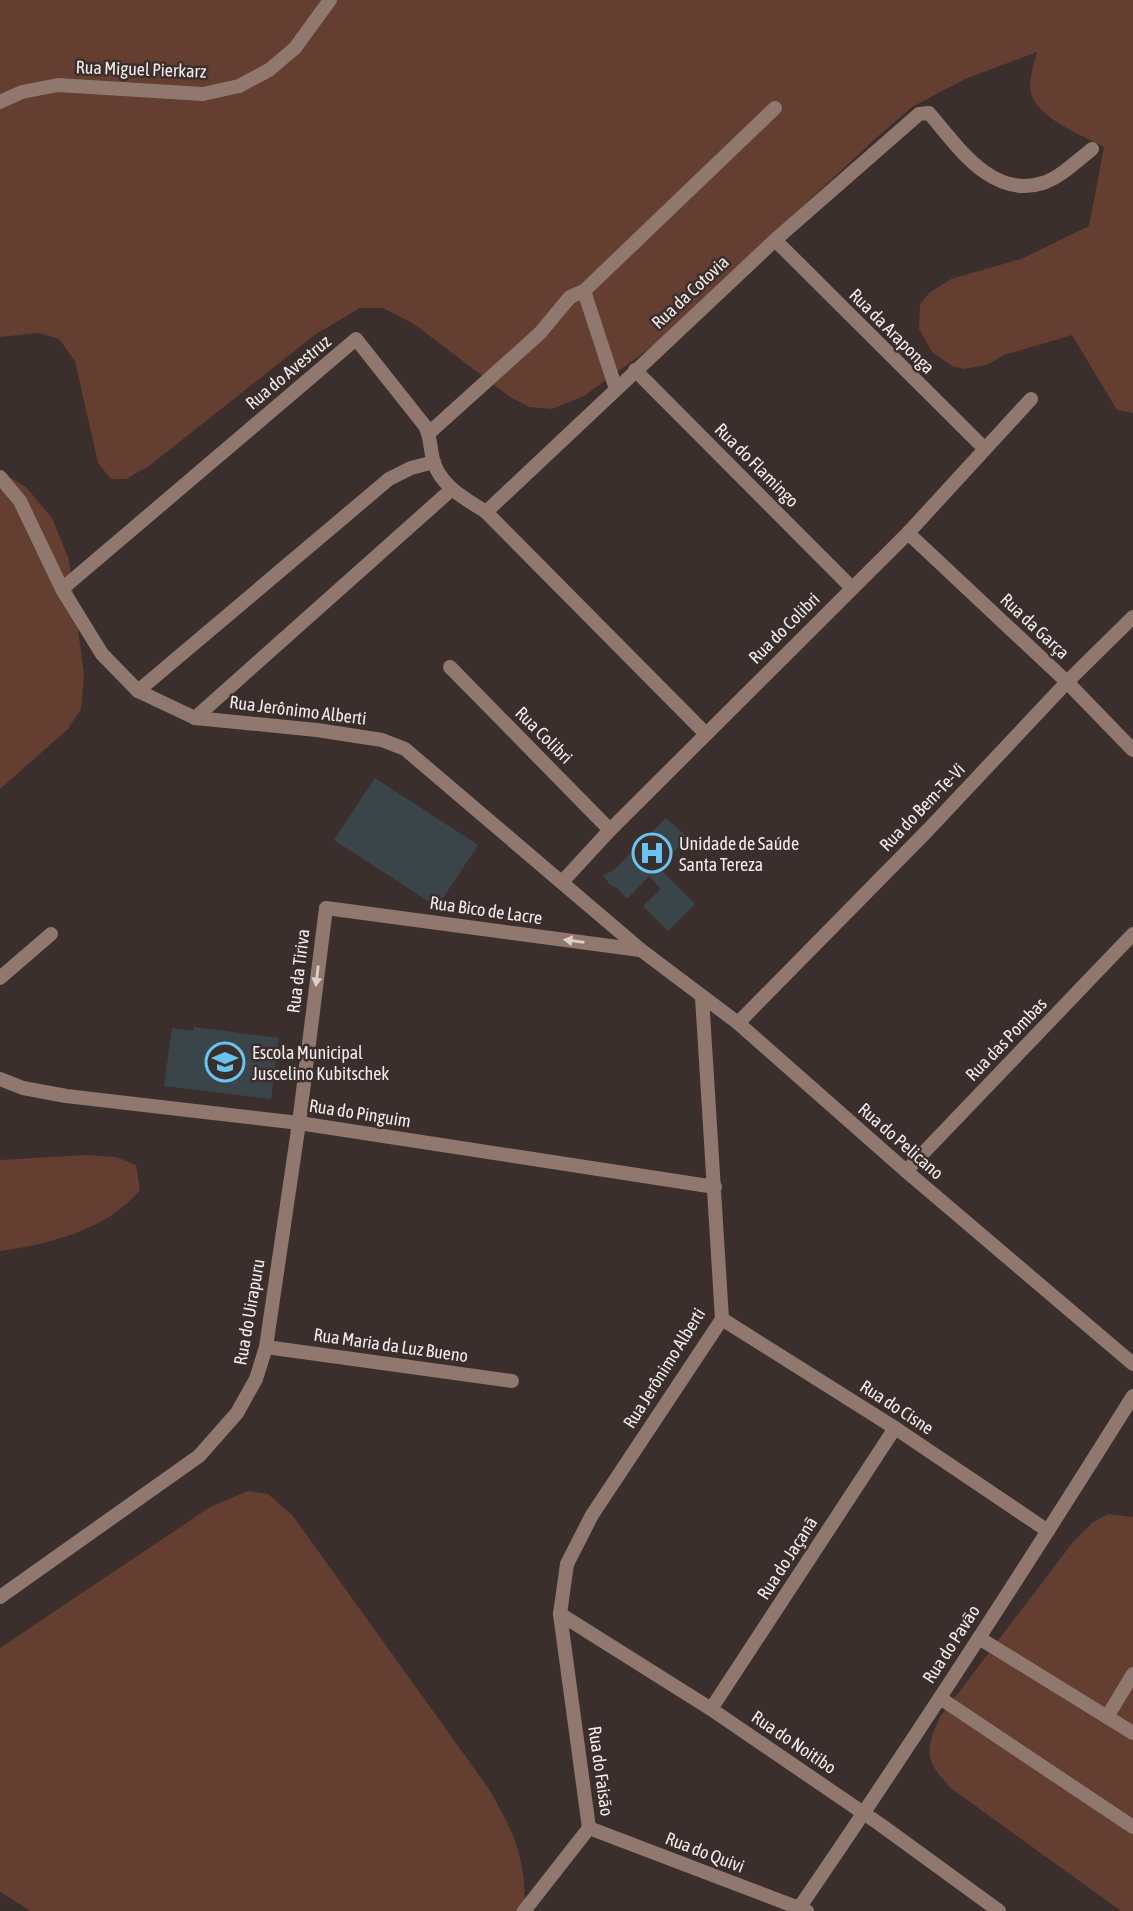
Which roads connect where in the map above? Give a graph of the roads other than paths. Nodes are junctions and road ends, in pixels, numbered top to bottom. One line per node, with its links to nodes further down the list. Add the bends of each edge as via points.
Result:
1 (330, 0): 2 (street, Rua Miguel Pierkarz, via 295,48 269,70 239,86 203,94 58,85)
2 (0, 102)
3 (775, 108): 6 (street)
4 (1092, 149): 5 (street, Rua da Cotovia, via 1044,183 1017,187 993,178 969,160 929,113 919,114)
5 (775, 240): 7 (street, Rua da Cotovia); 11 (street, Rua da Araponga)
6 (584, 291): 8 (street); 10 (street, via 570,297 540,332)
7 (635, 370): 8 (street, Rua da Cotovia); 17 (street, Rua do Flamingo)
8 (616, 389): 15 (street, Rua da Cotovia)
9 (1031, 398): 11 (street, Rua do Colibri)
10 (429, 433): 12 (street, Rua do Avestruz); 18 (street, Rua do Avestruz, via 356,339)
11 (984, 449): 16 (street, Rua do Colibri)
12 (434, 462): 14 (street, Rua do Avestruz); 22 (street, via 389,478)
13 (0, 477): 18 (street, Rua Jerônimo Alberti, via 20,501)
14 (452, 489): 15 (street, Rua do Avestruz); 23 (street)
15 (486, 512): 24 (street, Rua do Avestruz)
16 (908, 533): 17 (street, Rua do Colibri); 21 (street, Rua da Garça)
17 (851, 587): 24 (street, Rua do Colibri)
18 (62, 589): 22 (street, Rua Jerônimo Alberti, via 102,654)
19 (1133, 617): 21 (street, Rua do Bem-Te-Vi)
20 (450, 667): 26 (street, Rua Colibri)
21 (1067, 682): 25 (street, Rua da Garça); 34 (street, Rua do Bem-Te-Vi)
22 (138, 691): 23 (street, Rua Jerônimo Alberti)
23 (195, 718): 27 (street, Rua Jerônimo Alberti, via 317,730 382,740 405,749)
24 (706, 734): 26 (street, Rua do Colibri)
25 (1133, 750)
26 (610, 830): 27 (street, Rua do Colibri)
27 (562, 882): 31 (street, Rua Jerônimo Alberti)
28 (326, 908): 31 (street, Rua Bico de Lacre, one-way to 28); 36 (street, Rua da Tiriva, one-way to 36)
29 (51, 934): 32 (street)
30 (1133, 934): 37 (street, Rua das Pombas)
31 (641, 950): 33 (street, Rua do Pelicano)
32 (0, 978)
33 (702, 997): 34 (street, Rua do Pelicano); 38 (street, Rua Jerônimo Alberti)
34 (738, 1023): 37 (street, Rua do Pelicano)
35 (0, 1079): 36 (street, Rua do Pinguim, via 66,1096)
36 (299, 1123): 38 (street, Rua do Pinguim); 40 (street, Rua do Uirapuru)
37 (906, 1171): 41 (street, Rua do Pelicano)
38 (715, 1187): 39 (street, Rua Jerônimo Alberti)
39 (722, 1319): 44 (street, Rua do Cisne); 47 (street, Rua Jerônimo Alberti, via 592,1515 567,1564)
40 (266, 1347): 42 (street, Rua Maria da Luz Bueno); 46 (street, Rua do Uirapuru, via 256,1379 237,1413 199,1456)
41 (1133, 1364)
42 (512, 1381)
43 (1133, 1396): 45 (street, Rua do Pavão)
44 (895, 1428): 45 (street, Rua do Cisne); 51 (street, Rua do Jaçanã)
45 (1048, 1531): 48 (street, Rua do Pavão)
46 (0, 1597)
47 (560, 1614): 51 (street, Rua do Noitibo); 56 (street, Rua do Faisão)
48 (979, 1638): 50 (street, Rua do Pavão); 52 (street)
49 (1133, 1674): 52 (street)
50 (940, 1698): 54 (street, Rua do Pavão); 55 (street)
51 (711, 1709): 54 (street, Rua do Noitibo)
52 (1107, 1717): 53 (street)
53 (1133, 1733)
54 (864, 1814): 57 (street, Rua do Pavão); 59 (street, Rua do Noitibo)
55 (1133, 1827)
56 (589, 1828): 57 (street, Rua do Quivi); 58 (street, Rua do Faisão)
57 (801, 1910)
58 (524, 1911)
59 (999, 1911)

